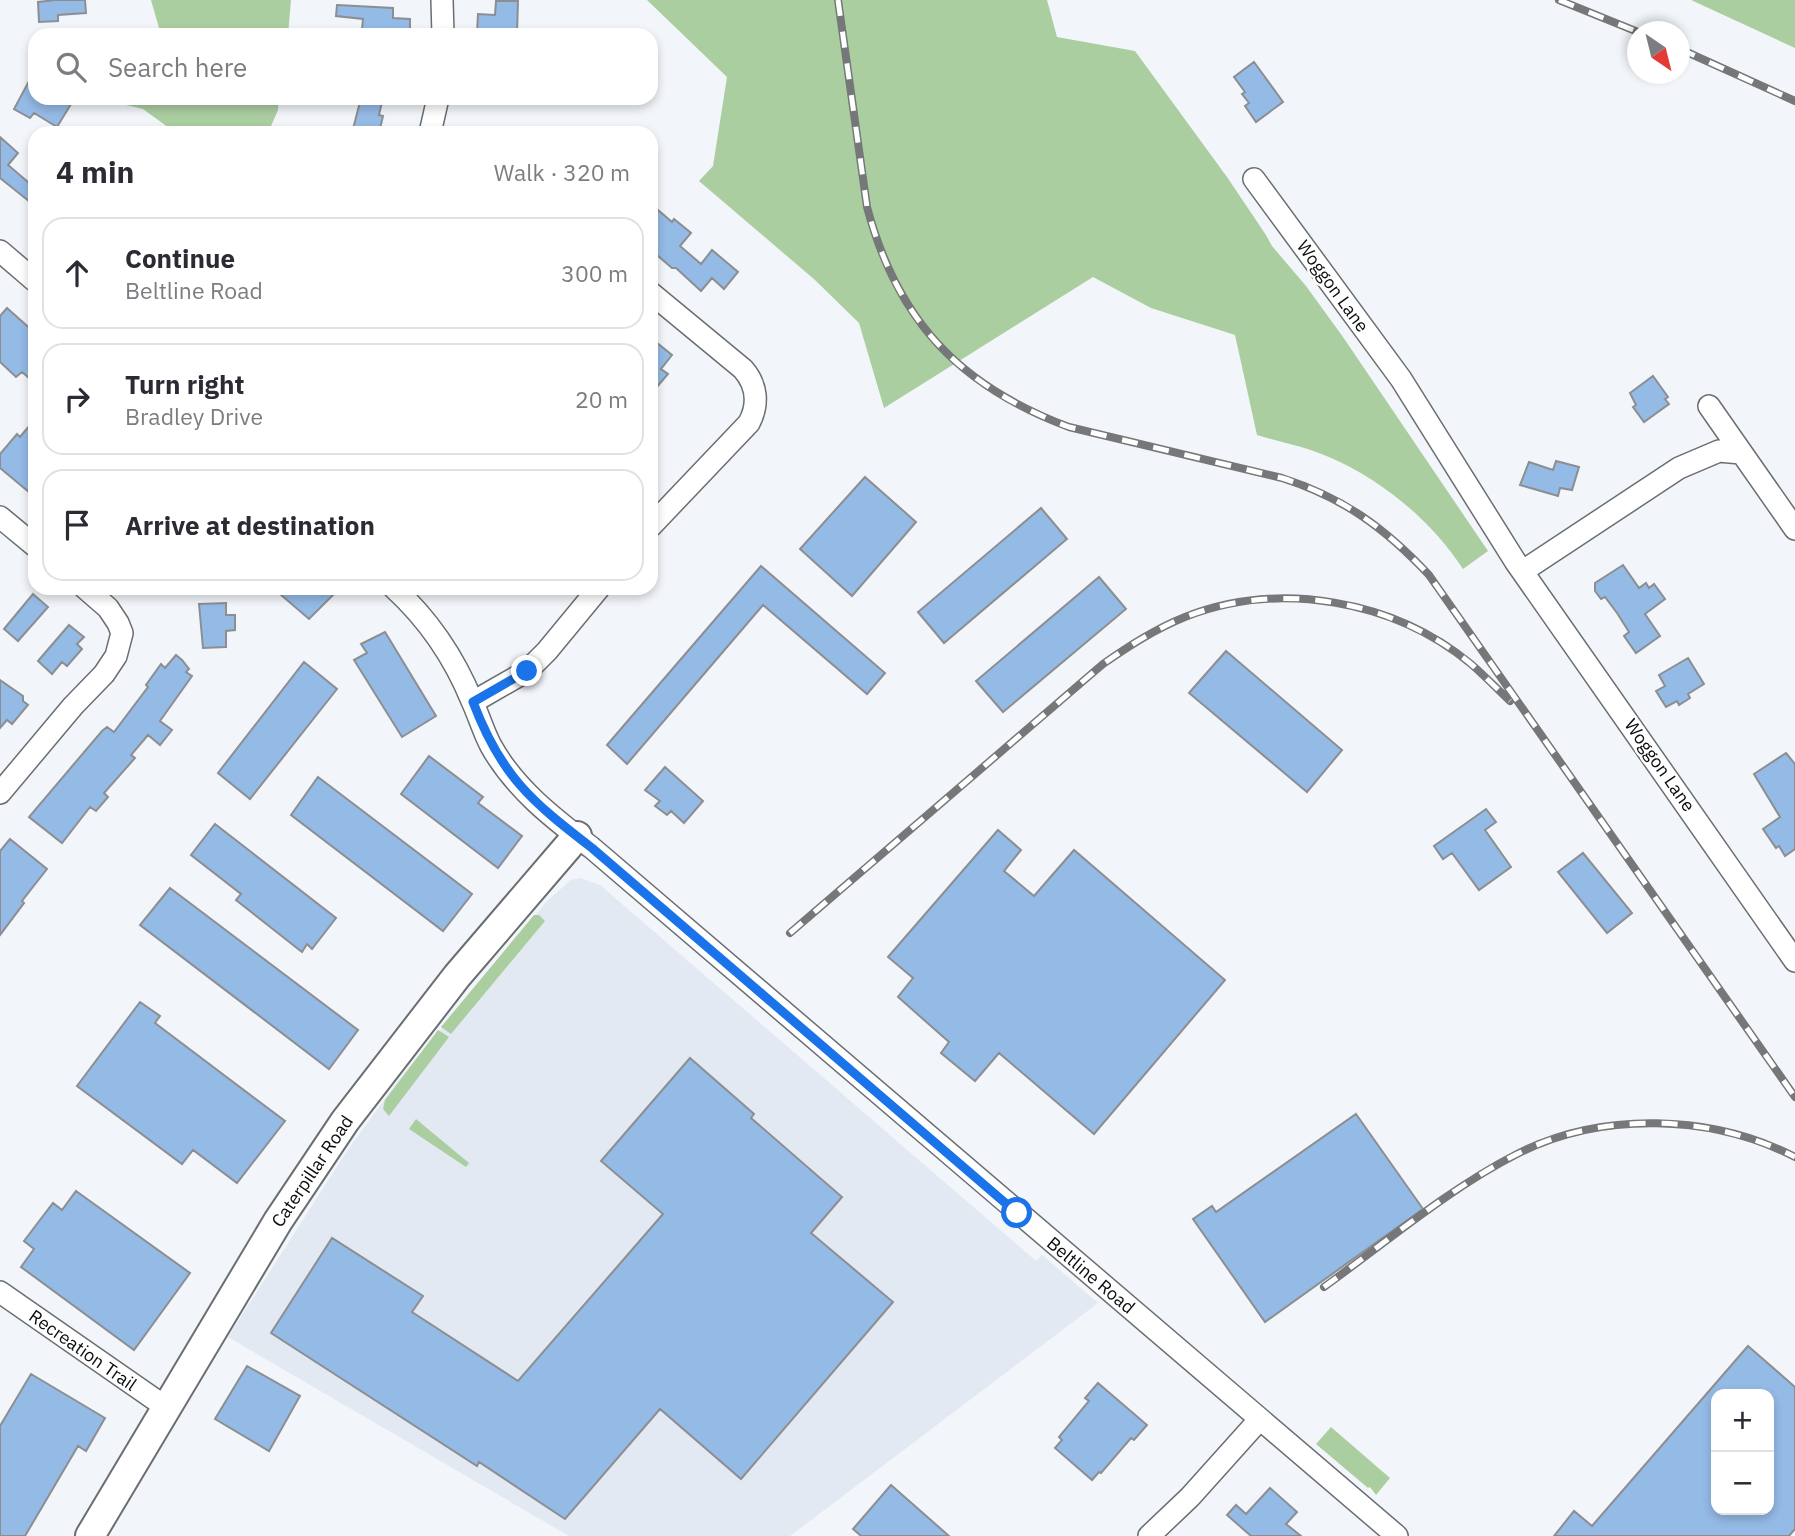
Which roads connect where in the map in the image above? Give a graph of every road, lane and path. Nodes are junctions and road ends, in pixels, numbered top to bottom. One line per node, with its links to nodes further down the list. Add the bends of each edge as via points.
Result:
1 (442, 0): 2 (street)
2 (443, 28)
3 (438, 105): 4 (street)
4 (437, 126)
5 (1254, 179): 15 (street, Woggon Lane, via 1401,379)
6 (0, 251): 7 (street)
7 (28, 275)
8 (658, 299): 12 (street, via 743,369 756,400 749,423)
9 (1709, 406): 10 (street)
10 (1741, 453): 13 (street); 15 (street, via 1720,451 1679,468)
11 (0, 517): 14 (street)
12 (658, 519)
13 (1795, 529)
14 (28, 540)
15 (1522, 571): 22 (street, Woggon Lane)
16 (93, 595): 20 (street, via 118,622 122,633 117,656)
17 (401, 595): 19 (street, Beltline Road, via 445,646)
18 (593, 595): 19 (street, via 527,671)
19 (473, 702): 21 (street, Beltline Road, via 491,746 510,773 543,810)
20 (3, 783)
21 (577, 836): 24 (street, Caterpillar Road, via 457,976 345,1121 278,1221); 25 (street, Beltline Road)
22 (1795, 961)
23 (0, 1292): 24 (street, Recreation Trail)
24 (167, 1408): 26 (street, Caterpillar Road)
25 (1260, 1419): 27 (street); 28 (street, Beltline Road)
26 (90, 1536)
27 (1149, 1536)
28 (1397, 1536)

